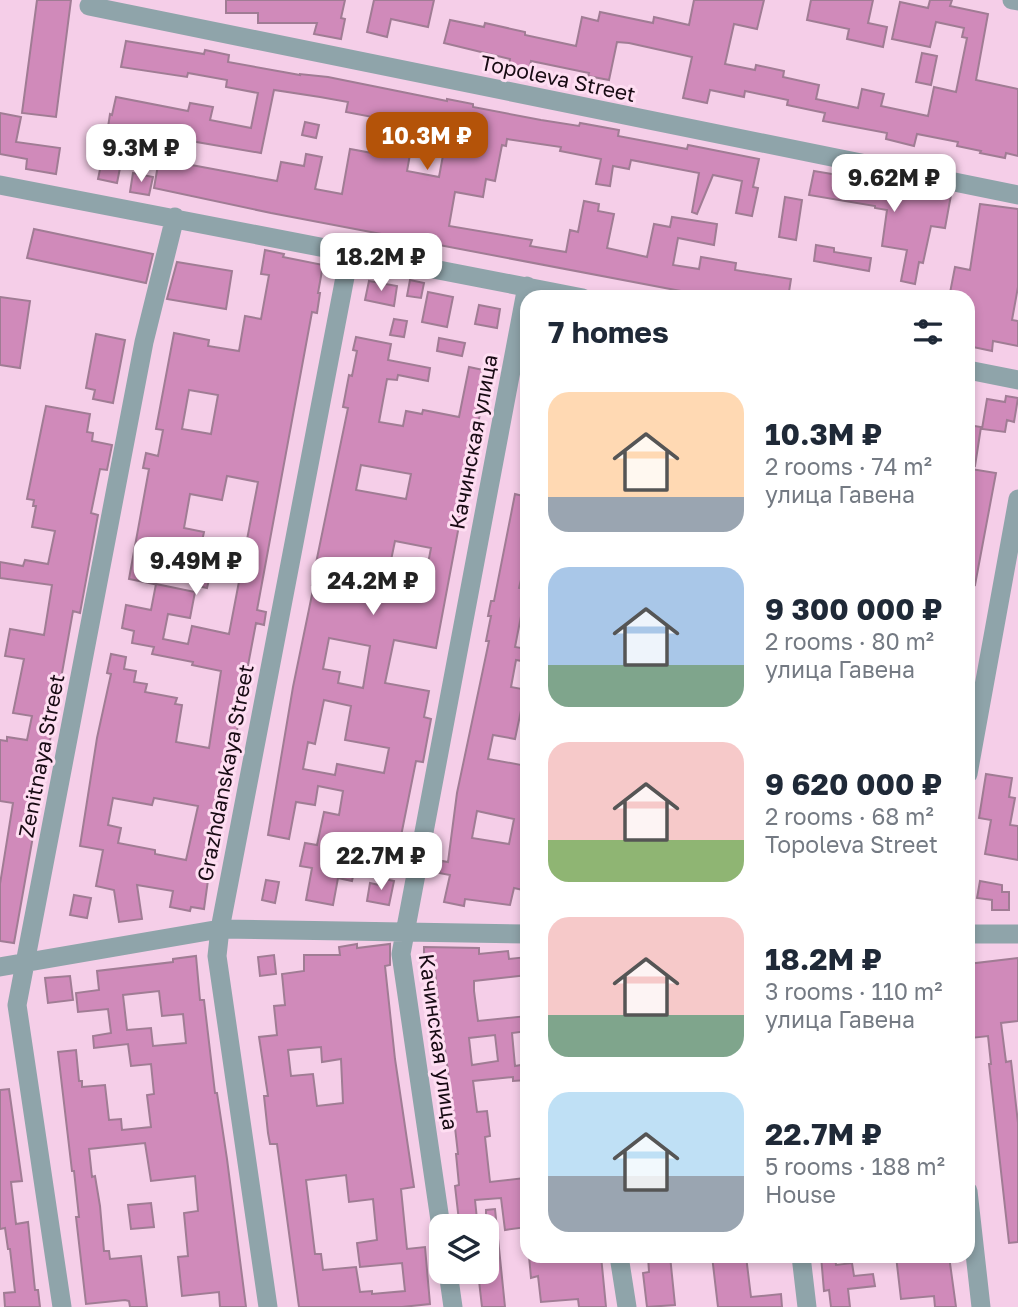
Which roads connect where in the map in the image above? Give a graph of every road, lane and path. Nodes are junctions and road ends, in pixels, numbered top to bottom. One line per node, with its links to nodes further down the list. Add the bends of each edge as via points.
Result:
1 (1012, 0): 2 (street)
2 (1018, 1)
3 (89, 6): 5 (street, Topoleva Street)
4 (0, 185): 6 (street)
5 (1018, 195)
6 (174, 217): 7 (street); 21 (street, Zenitnaya Street, via 141,355)
7 (350, 251): 8 (street); 16 (street, Grazhdanskaya Street)
8 (527, 286): 9 (street, Качинская улица); 10 (street)
9 (526, 290)
10 (546, 290)
11 (520, 323): 17 (street, Качинская улица)
12 (975, 371): 13 (street)
13 (1018, 380)
14 (1018, 499): 15 (street)
15 (975, 736)
16 (220, 929): 17 (street); 21 (street); 29 (street, Grazhdanskaya Street, via 217,956)
17 (404, 933): 18 (street); 23 (street, Качинская улица, via 401,954)
18 (520, 934)
19 (975, 934): 20 (street)
20 (1018, 934)
21 (26, 963): 22 (street); 28 (street, Zenitnaya Street, via 17,1005)
22 (0, 967)
23 (439, 1214)
24 (975, 1253): 33 (street)
25 (621, 1263): 31 (street)
26 (802, 1263): 32 (street)
27 (450, 1284): 30 (street)
28 (62, 1307)
29 (268, 1307)
30 (453, 1307)
31 (626, 1307)
32 (807, 1307)
33 (981, 1307)

